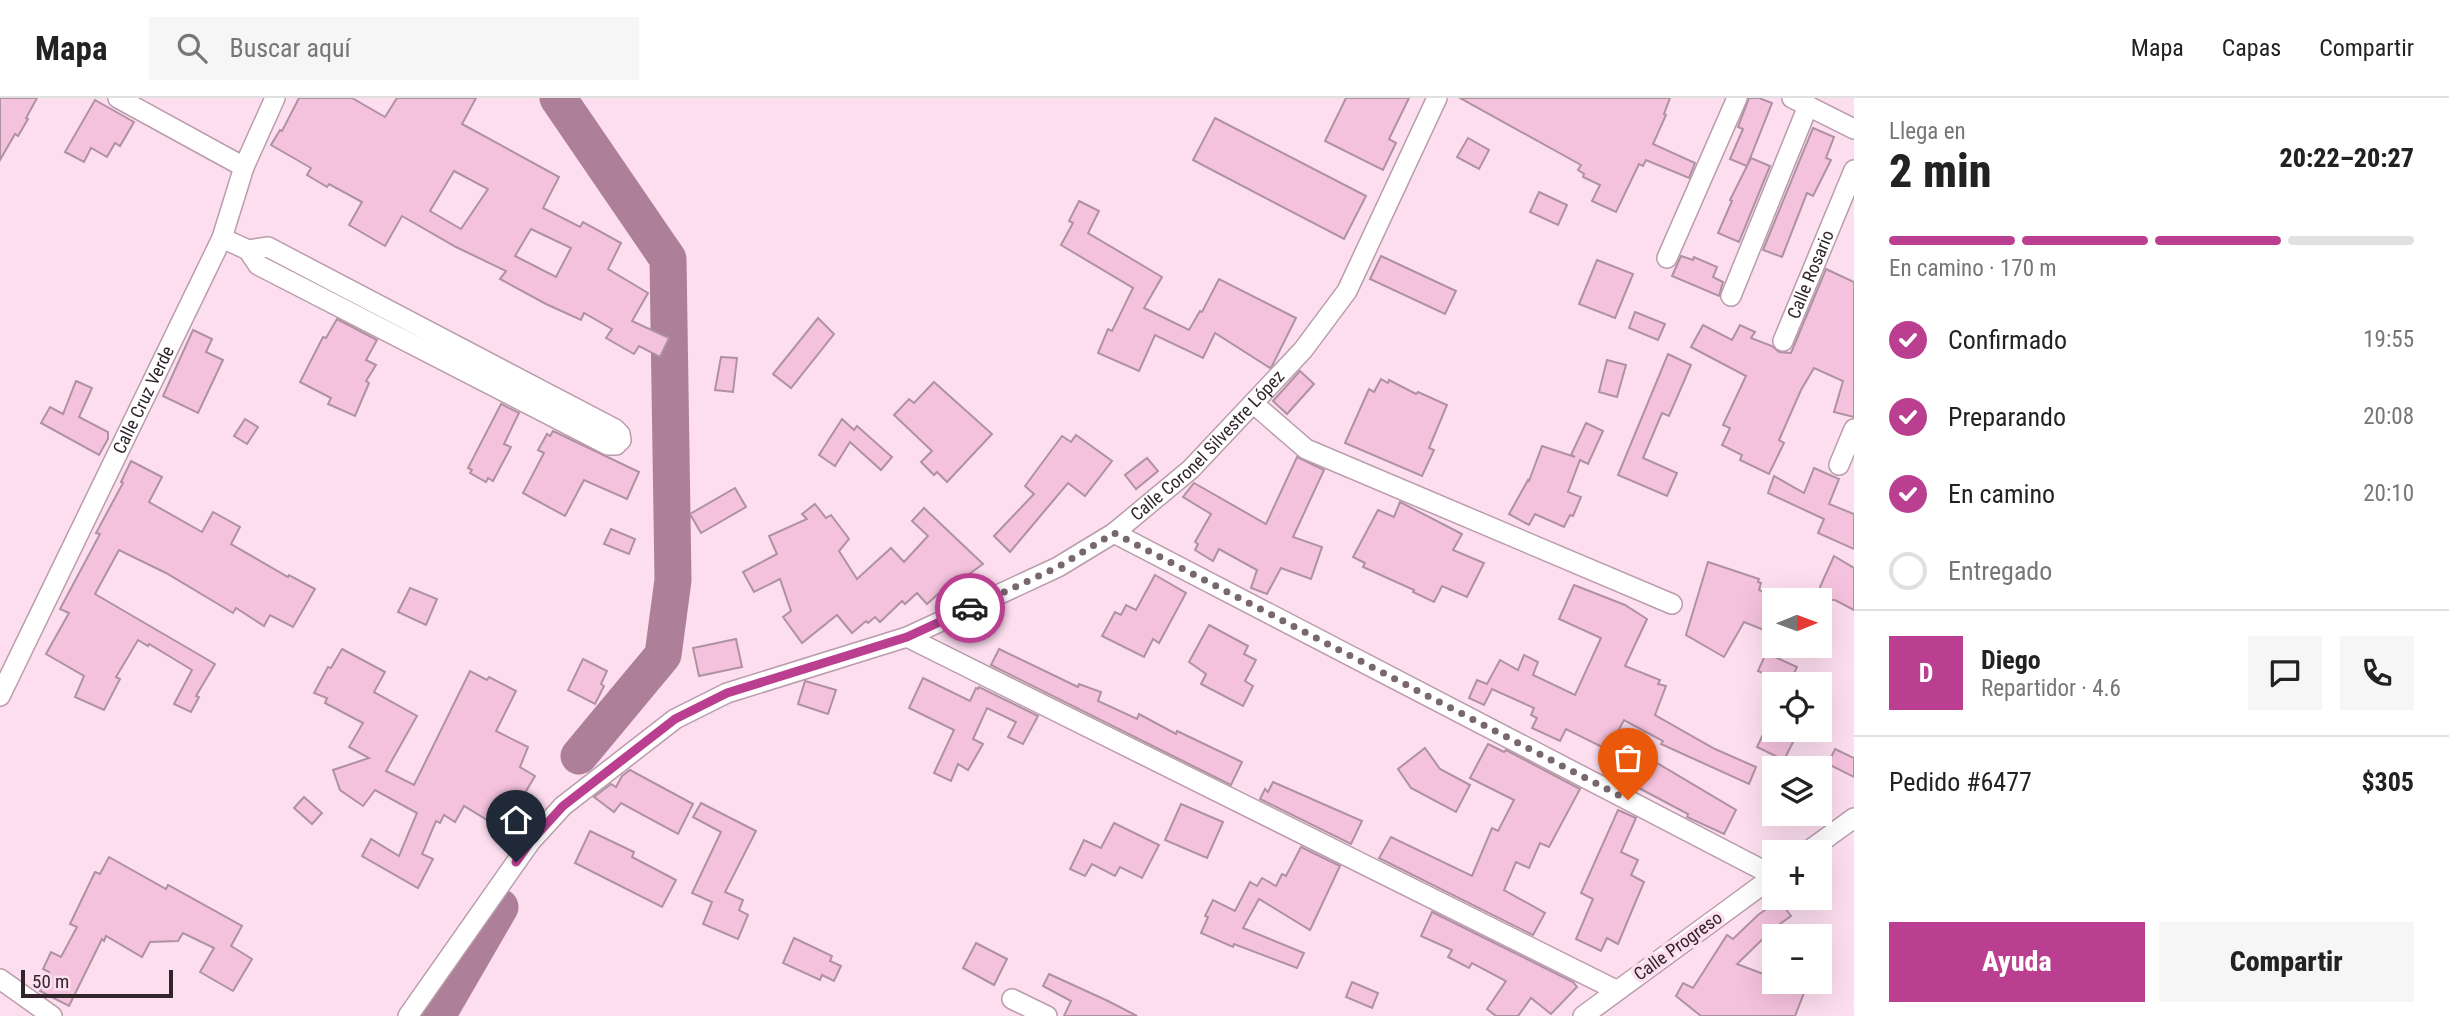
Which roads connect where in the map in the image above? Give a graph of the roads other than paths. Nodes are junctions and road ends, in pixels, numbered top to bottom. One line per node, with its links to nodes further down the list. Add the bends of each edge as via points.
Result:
1 (118, 98): 7 (street)
2 (275, 98): 7 (street, Calle Cruz Verde)
3 (1437, 98): 14 (street, Calle Coronel Silvestre López, via 1347,291)
4 (1737, 98): 11 (street)
5 (1800, 102): 6 (street); 12 (street)
6 (1854, 129)
7 (244, 167): 9 (street, Calle Cruz Verde)
8 (1854, 170): 13 (street, Calle Rosario)
9 (222, 238): 10 (street); 20 (street, Calle Cruz Verde)
10 (248, 250): 10 (street, via 258,265 596,439 608,445 621,440 615,429 268,247)
11 (1667, 258)
12 (1731, 296)
13 (1783, 341)
14 (1254, 404): 17 (street, Calle Coronel Silvestre López, via 1191,470); 18 (street, via 1306,449)
15 (1854, 429): 16 (street)
16 (1839, 465)
17 (1114, 533): 19 (street, Calle Coronel Silvestre López, via 1058,567); 23 (street)
18 (1672, 604)
19 (907, 637): 26 (street); 29 (street, Calle Coronel Silvestre López, via 727,693 675,719 563,806 531,841)
20 (0, 696)
21 (1854, 818): 22 (street)
22 (1824, 840)
23 (1762, 870)
24 (1762, 885): 26 (street, Calle Progreso)
25 (0, 979): 28 (street)
26 (1616, 990): 31 (street, Calle Progreso)
27 (1012, 999): 30 (street)
28 (52, 1016)
29 (408, 1016)
30 (1047, 1016)
31 (1584, 1016)

